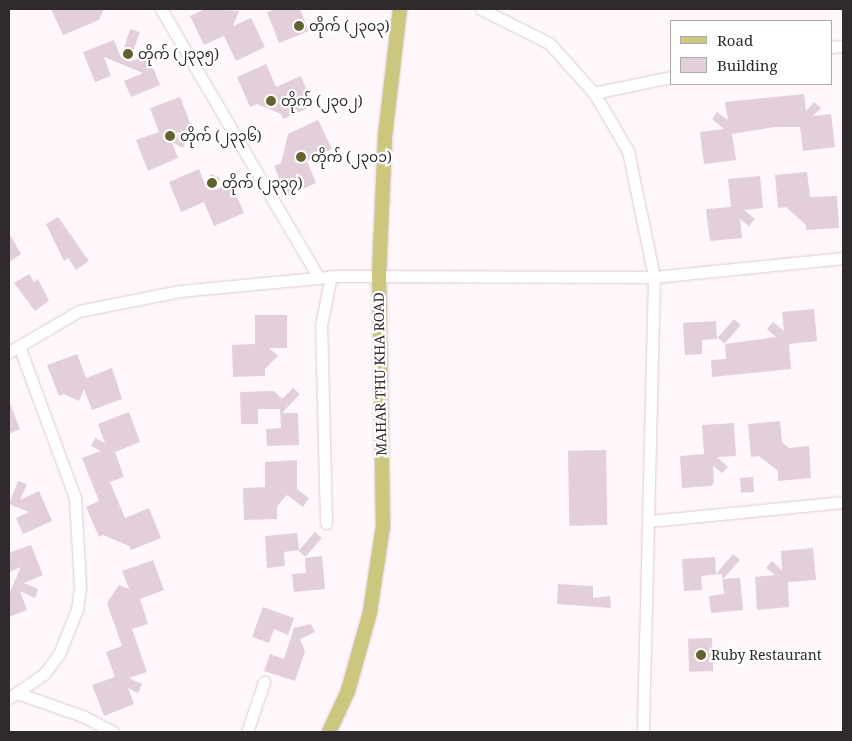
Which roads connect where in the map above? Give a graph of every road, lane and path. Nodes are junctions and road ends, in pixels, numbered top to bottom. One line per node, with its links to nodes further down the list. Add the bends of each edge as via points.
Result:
1 (161, 9): 9 (street)
2 (400, 9): 7 (main road, MAHAR THU KHA ROAD, via 385,136)
3 (481, 9): 5 (street, via 549,44)
4 (670, 77): 5 (street)
5 (594, 93): 10 (street, via 628,151)
6 (843, 258): 10 (street)
7 (379, 275): 8 (street); 10 (street); 19 (main road, MAHAR THU KHA ROAD, via 383,526 370,612 348,691)
8 (331, 276): 9 (street); 14 (street, via 321,326)
9 (318, 277): 11 (street, via 180,291 97,305)
10 (654, 277): 13 (street)
11 (14, 349): 16 (street, via 75,498 81,549 80,587 69,634 44,674)
12 (843, 502): 13 (street)
13 (650, 521): 20 (street)
14 (326, 523)
15 (264, 682): 18 (street)
16 (13, 695): 17 (street, via 85,717)
17 (113, 732)
18 (247, 732)
19 (329, 732)
20 (643, 732)

